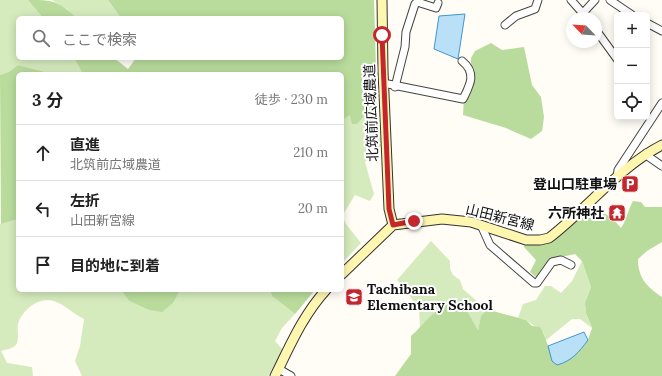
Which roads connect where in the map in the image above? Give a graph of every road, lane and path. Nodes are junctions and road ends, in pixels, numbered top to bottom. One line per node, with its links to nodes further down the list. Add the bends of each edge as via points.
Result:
1 (382, 0): 16 (main road, 北筑前広域農道)
2 (538, 0): 10 (street, via 535,9 516,16)
3 (571, 0): 7 (street)
4 (595, 0): 8 (street)
5 (610, 0): 9 (street)
6 (438, 4): 17 (street, via 436,8 417,2 415,4 406,32 404,54)
7 (582, 12)
8 (588, 12)
9 (628, 12)
10 (505, 25)
11 (650, 25): 12 (street)
12 (662, 31)
13 (602, 38): 14 (street)
14 (614, 54)
15 (462, 61): 17 (street, via 470,70 472,80 463,99 402,86)
16 (384, 83): 17 (street); 25 (main road, 北筑前広域農道, via 389,209)
17 (395, 87)
18 (662, 103): 19 (street)
19 (650, 116)
20 (646, 120): 24 (street, via 618,170)
21 (662, 145): 22 (main road, 山田新宮線)
22 (646, 153): 23 (street); 24 (main road, 山田新宮線)
23 (662, 166)
24 (618, 176): 26 (main road, 山田新宮線, via 549,238 526,240)
25 (393, 225): 26 (main road, 山田新宮線, via 442,219); 28 (main road)
26 (481, 225): 27 (street, via 490,245 534,282 537,283 552,262 561,260)
27 (571, 265)
28 (344, 272)
29 (324, 292): 30 (main road, via 314,303)
30 (277, 372): 31 (street)
31 (291, 376)

